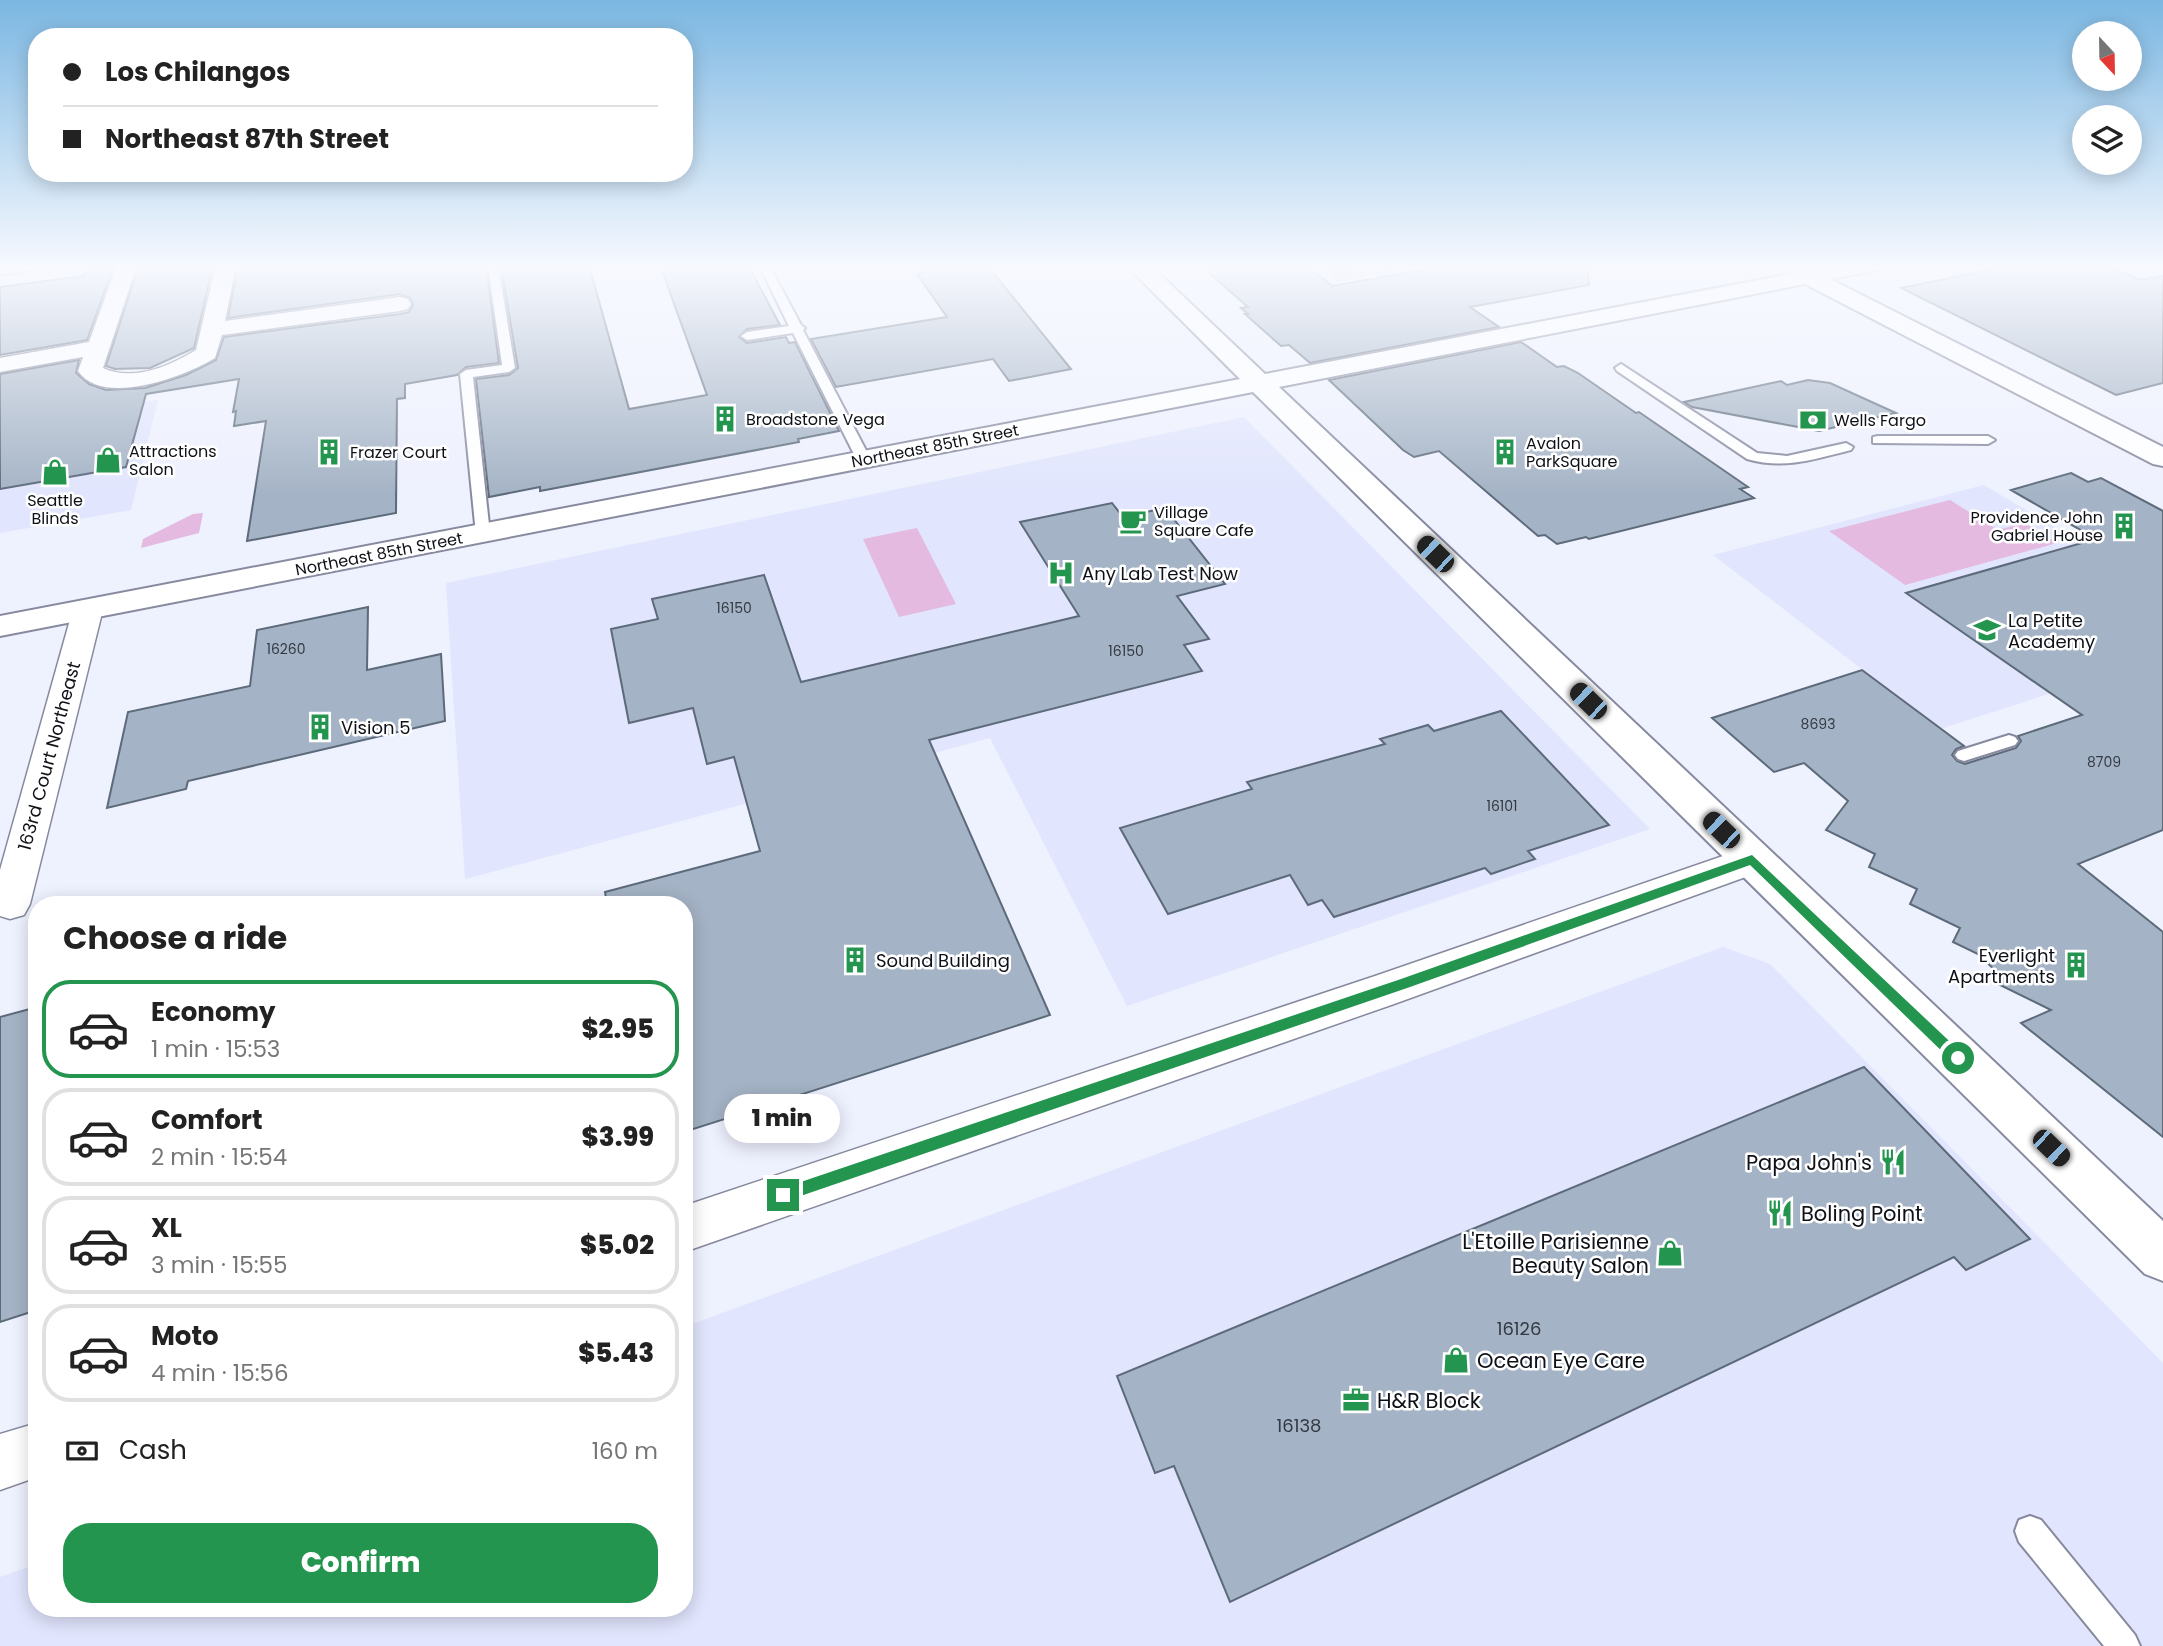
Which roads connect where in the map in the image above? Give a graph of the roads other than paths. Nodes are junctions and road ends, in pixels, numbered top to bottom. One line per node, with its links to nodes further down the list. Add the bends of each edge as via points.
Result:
1 (101, 342): 8 (street)
2 (210, 342): 8 (street, via 207,354 190,365 126,380 101,378 90,371)
3 (512, 342): 17 (lane, via 509,368 466,374)
4 (806, 342): 16 (lane)
5 (1216, 342): 11 (street)
6 (1457, 342): 11 (street, Northeast 85th Street)
7 (1936, 342): 15 (street)
8 (99, 347): 9 (street)
9 (0, 365)
10 (1621, 368): 14 (lane, via 1763,461 1785,461)
11 (1259, 383): 16 (street, Northeast 85th Street); 22 (street)
12 (1878, 440): 13 (lane)
13 (1988, 440)
14 (1846, 447)
15 (2163, 458)
16 (864, 460): 17 (street, Northeast 85th Street)
17 (483, 534): 18 (street, Northeast 85th Street)
18 (88, 609): 19 (street, Northeast 85th Street); 23 (street, 163rd Court Northeast)
19 (0, 626)
20 (2009, 741): 21 (lane)
21 (1964, 755)
22 (1752, 860): 24 (street); 25 (street)
23 (10, 904)
24 (693, 1226)
25 (2163, 1256)
26 (28, 1453): 27 (street)
27 (0, 1462)
28 (2030, 1531): 29 (lane)
29 (2124, 1646)

